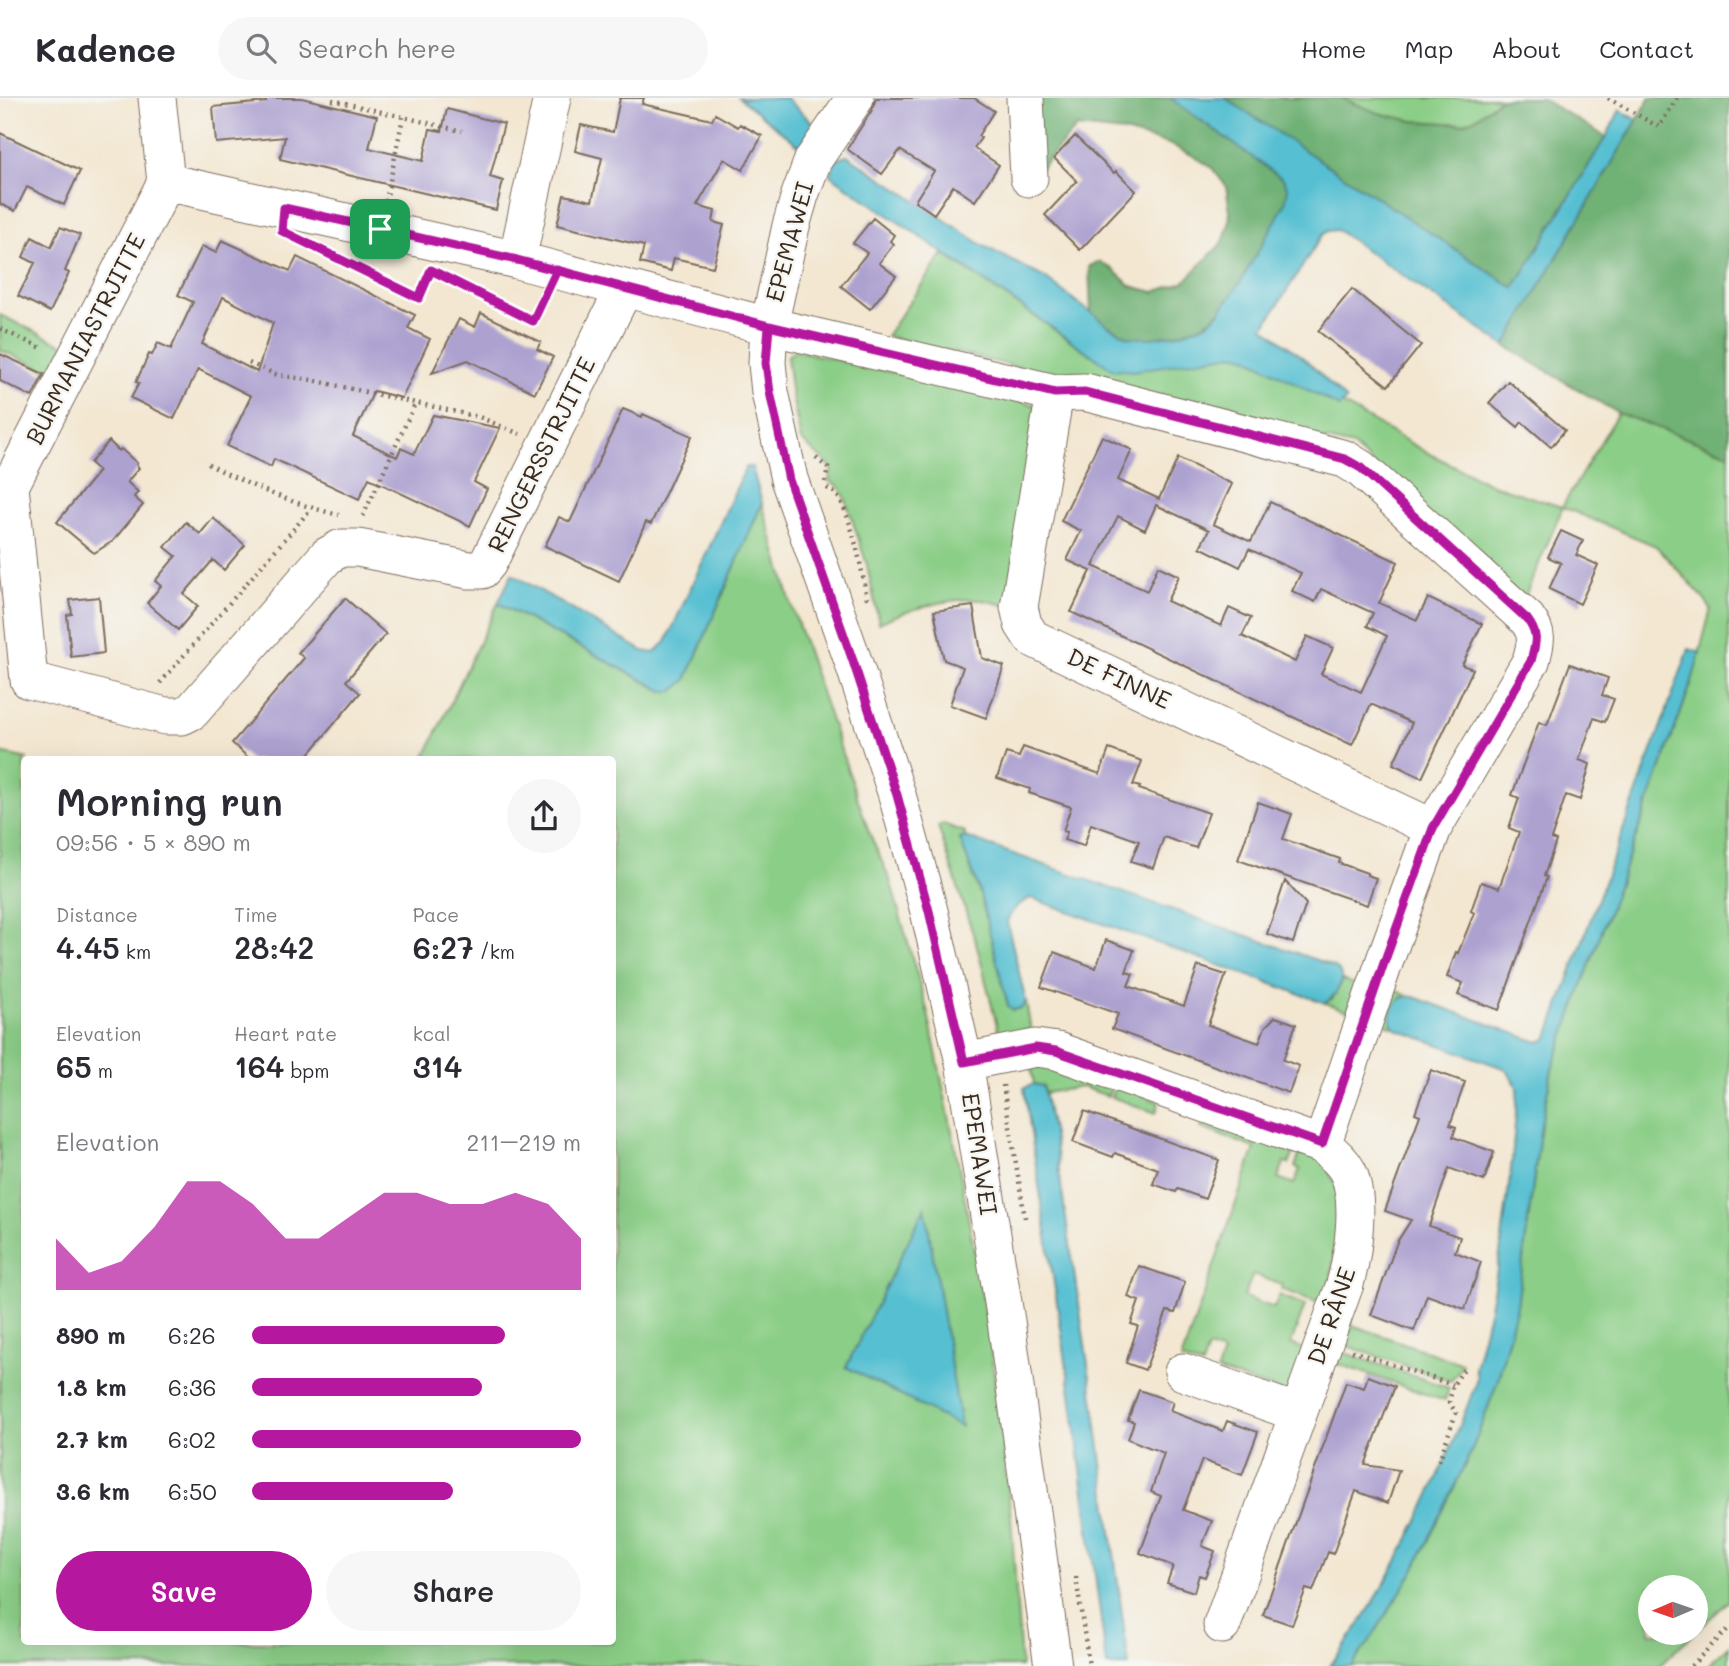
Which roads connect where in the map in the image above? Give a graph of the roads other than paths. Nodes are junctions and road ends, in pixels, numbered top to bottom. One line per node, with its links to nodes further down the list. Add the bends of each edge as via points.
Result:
1 (157, 98): 6 (street)
2 (552, 98): 7 (street)
3 (855, 98): 9 (street, EPEMAWEI, via 813,160 800,195)
4 (1025, 98): 5 (street)
5 (1029, 178)
6 (166, 182): 7 (street); 11 (street, BURMANIASTRJITTE)
7 (517, 260): 8 (street)
8 (624, 289): 9 (street); 11 (street, RENGERSSTRJITTE, via 482,570 341,548 327,556 192,711 182,716 165,716 29,680)
9 (769, 326): 10 (street); 13 (street, EPEMAWEI, via 766,363 789,480 897,795)
10 (1055, 393): 12 (street, DE FINNE, via 1019,607 1032,638); 12 (street, via 1085,392 1345,459 1361,468 1527,619 1534,629 1531,661)
11 (5, 486)
12 (1433, 828): 14 (street)
13 (964, 1062): 14 (street, DE RÂNE, via 1036,1048 1056,1051); 18 (street, EPEMAWEI, via 1006,1321)
14 (1322, 1144): 16 (street, DE RÂNE, via 1348,1173 1353,1195 1353,1255)
15 (1183, 1372): 16 (street)
16 (1298, 1413): 17 (street, DE RÂNE)
17 (1222, 1625)
18 (1053, 1666)

